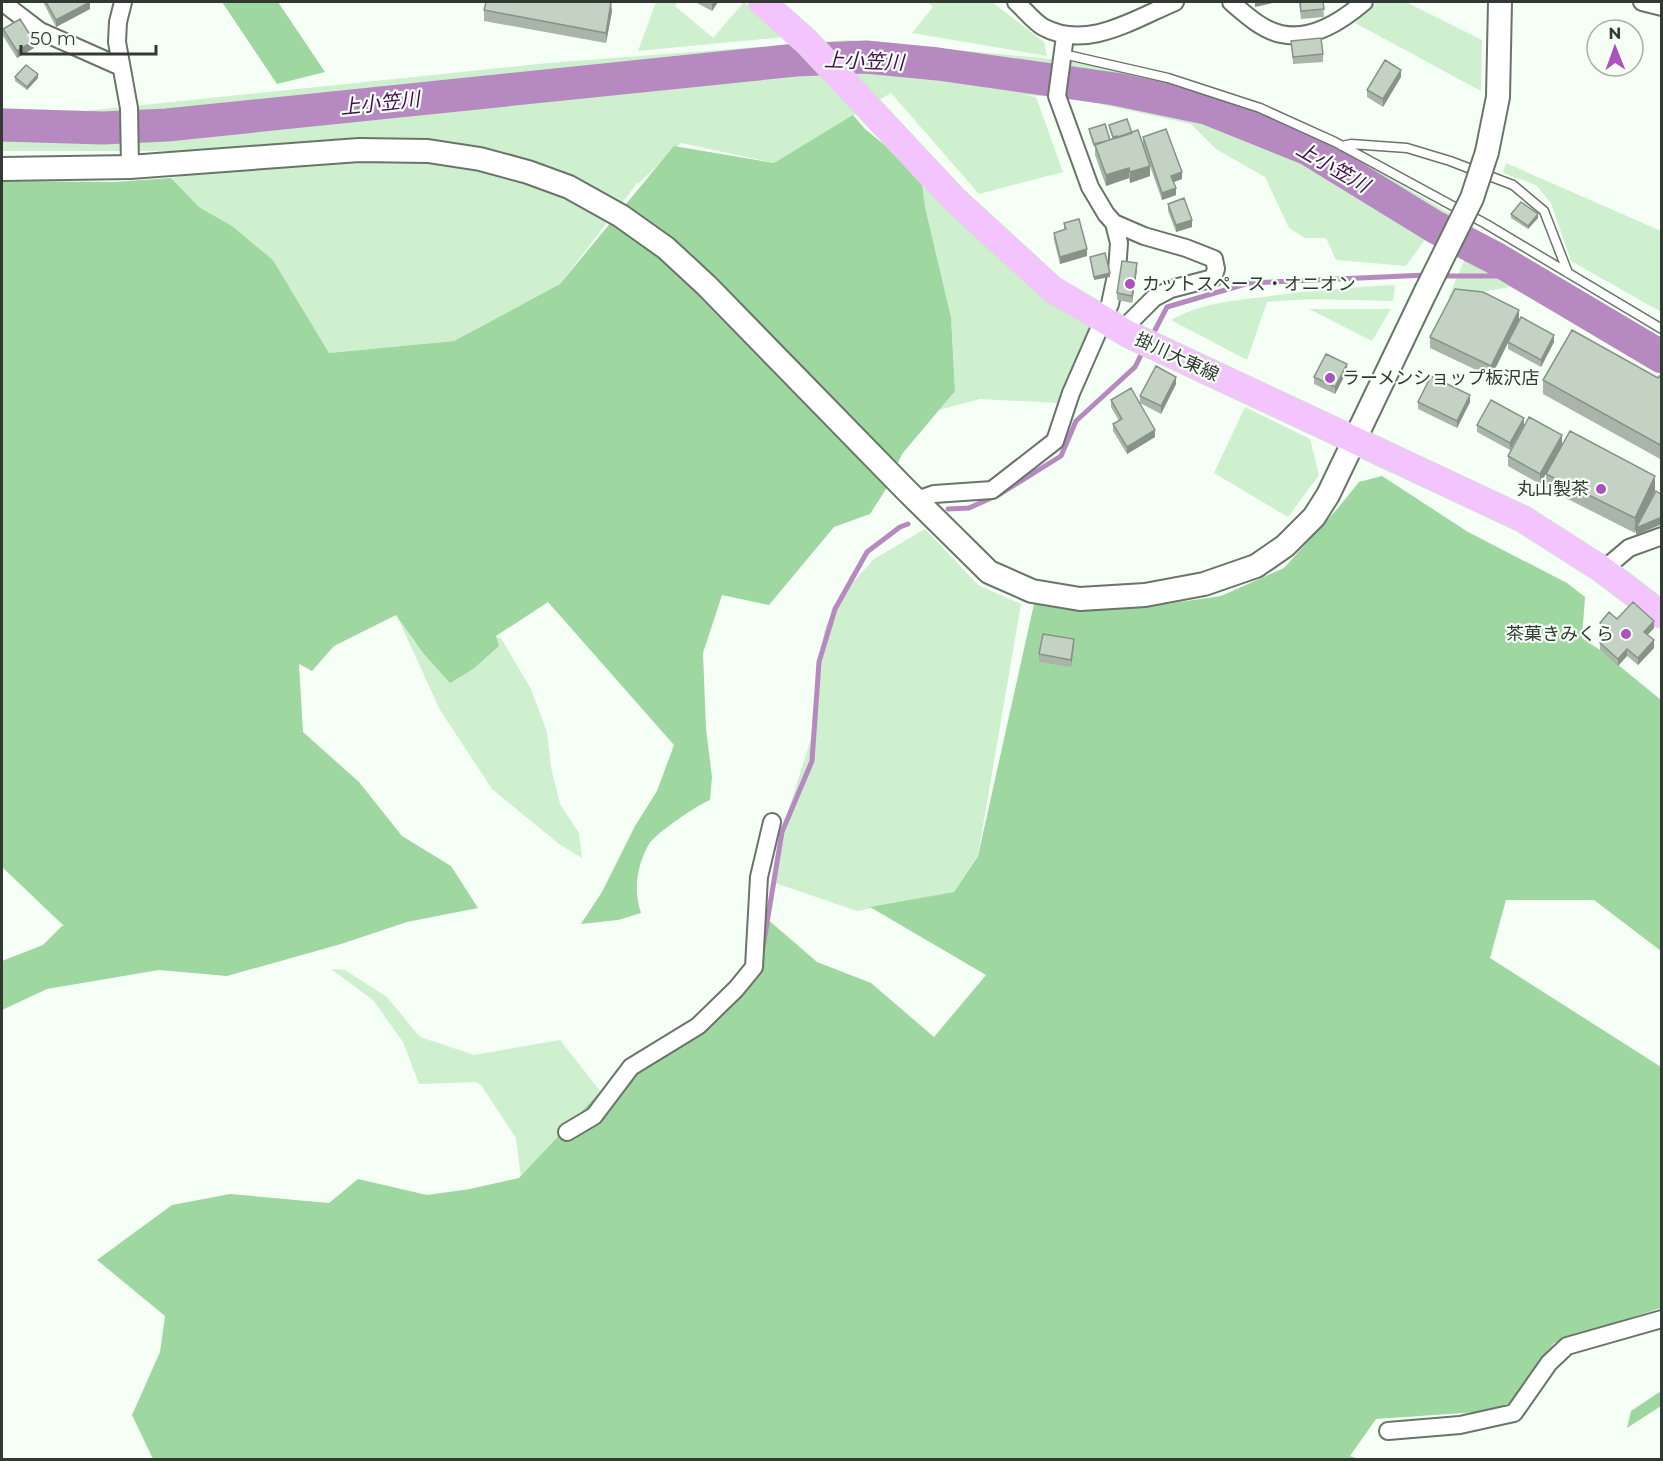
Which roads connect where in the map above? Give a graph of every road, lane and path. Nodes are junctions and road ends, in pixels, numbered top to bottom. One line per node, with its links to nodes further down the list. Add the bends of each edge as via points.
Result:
1 (2, 2): 13 (street, via 40,31)
2 (123, 2): 13 (street, via 117,42)
3 (762, 2): 19 (main road, 掛川大東線, via 807,42 954,200 1052,289)
4 (1016, 2): 11 (street, via 1042,26)
5 (1174, 2): 11 (street, via 1100,34)
6 (1231, 2): 7 (street, via 1273,31 1307,35 1335,24)
7 (1364, 2)
8 (1500, 2): 21 (street, bridge, via 1498,97 1487,152 1472,198)
9 (1642, 2): 10 (street)
10 (1662, 7)
11 (1065, 36): 12 (street)
12 (1063, 57): 14 (lane, via 1168,78 1260,108); 17 (street, via 1057,96 1090,187)
13 (121, 67): 15 (street, via 129,108)
14 (1342, 146): 18 (lane, via 1486,224); 18 (lane, via 1407,148 1513,185 1544,211)
15 (130, 166): 16 (street); 22 (street, via 349,150 428,151 480,159 569,187 621,216 666,248)
16 (2, 169)
17 (1114, 223): 19 (street, via 1119,243 1110,304); 19 (street, via 1214,259 1216,269 1214,278 1154,297)
18 (1568, 274): 20 (lane)
19 (1118, 328): 21 (main road, 掛川大東線); 22 (street, via 1071,393 1055,441 992,490 934,494)
20 (1662, 328)
21 (1356, 439): 22 (street, via 1314,517 1285,546 1256,566 1234,574 1145,595 1080,599 1032,591 989,572); 24 (main road, 掛川大東線, via 1523,519)
22 (918, 500)
23 (1662, 536): 24 (street, via 1629,548)
24 (1603, 570): 25 (main road, 掛川大東線)
25 (1662, 615)
26 (772, 822): 27 (street, via 759,877 754,967 698,1026 631,1067 594,1116)
27 (567, 1132)
28 (1662, 1319): 29 (street, via 1567,1346 1514,1413 1460,1425)
29 (1388, 1431)

